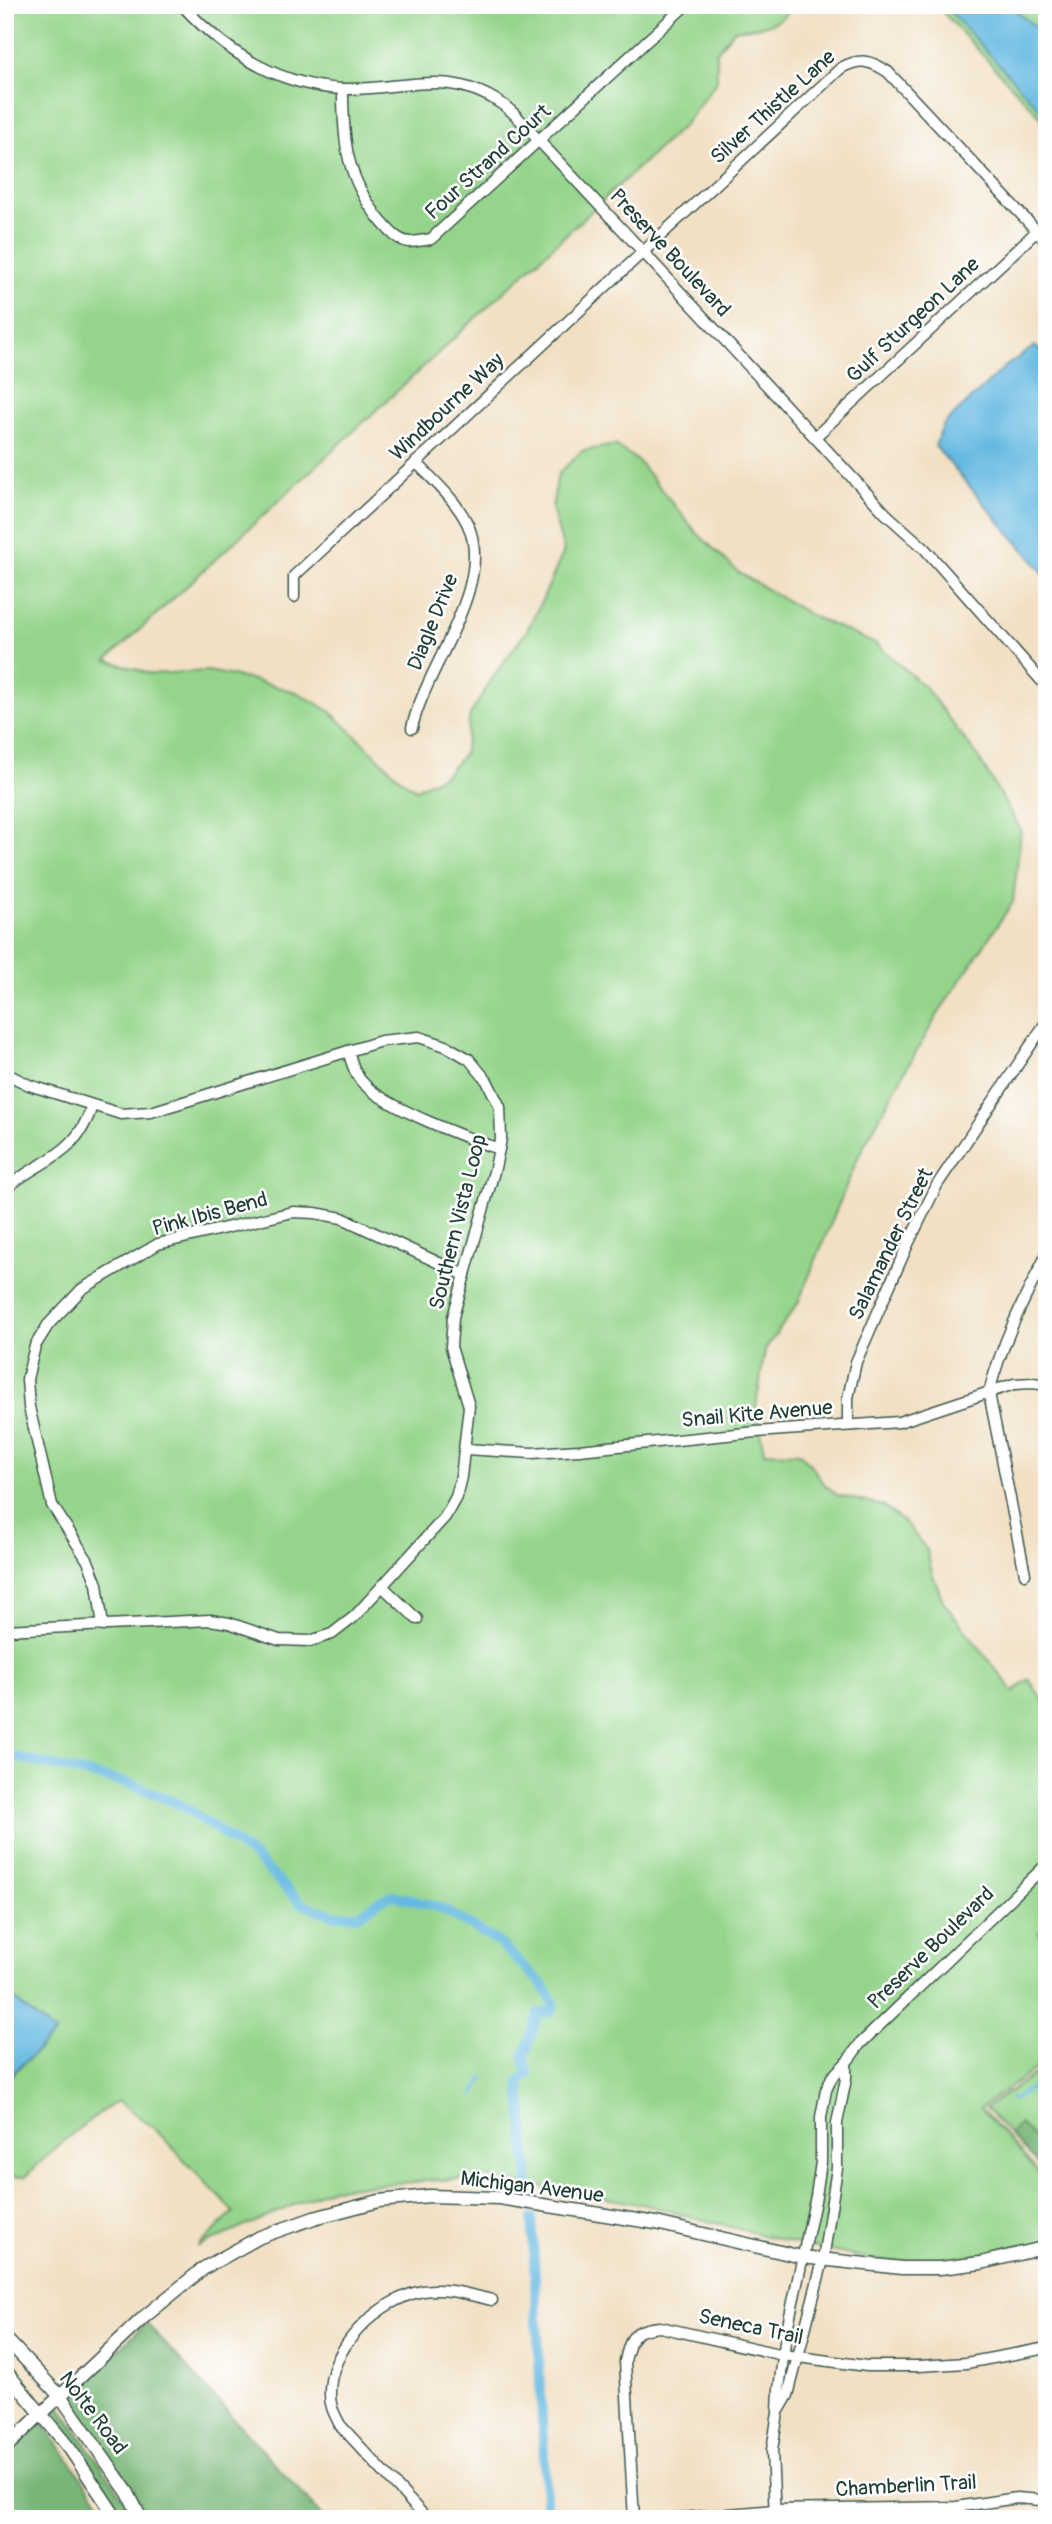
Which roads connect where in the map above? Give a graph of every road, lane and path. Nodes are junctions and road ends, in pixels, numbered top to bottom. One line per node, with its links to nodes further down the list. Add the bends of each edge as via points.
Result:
1 (181, 5): 3 (street, Preserve Boulevard, via 215,39 250,62 279,76)
2 (686, 5): 4 (street, Four Strand Court)
3 (343, 89): 4 (street, Preserve Boulevard, via 416,82 472,88 502,104); 4 (street, Four Strand Court, via 343,130 352,176 366,203 392,235 408,242 431,239)
4 (540, 141): 7 (street, Preserve Boulevard)
5 (1037, 231): 6 (street, Silver Thistle Lane); 7 (street, Silver Thistle Lane, via 888,72 866,60 841,68); 8 (street, Gulf Sturgeon Lane)
6 (1047, 242)
7 (643, 252): 8 (street, Preserve Boulevard); 9 (street, Windbourne Way)
8 (815, 436): 11 (street, Preserve Boulevard, via 924,548)
9 (416, 463): 10 (street, Windbourne Way, via 294,576); 12 (street, Diagle Drive, via 453,501 475,547 474,577 418,705)
10 (294, 597)
11 (1047, 687)
12 (412, 729)
13 (1047, 1021): 23 (street, Salamander Street, via 937,1185 856,1362)
14 (348, 1051): 16 (street, Southern Vista Loop, via 151,1112 121,1114); 17 (street, via 355,1074 387,1101); 17 (street, Southern Vista Loop, via 419,1037 470,1059 500,1107)
15 (5, 1073): 16 (street, Southern Vista Loop)
16 (92, 1105): 18 (street, via 77,1138)
17 (499, 1149): 20 (street, Southern Vista Loop)
18 (5, 1189)
19 (1047, 1254): 22 (street, via 995,1367)
20 (465, 1275): 24 (street, Southern Vista Loop, via 453,1317 452,1347 469,1406); 28 (street, Pink Ibis Bend, via 342,1219 293,1212 158,1244 82,1289 35,1346 27,1379 52,1505 88,1561 97,1584)
21 (1047, 1385): 22 (street, Snail Kite Avenue, via 1014,1384)
22 (989, 1392): 23 (street, Snail Kite Avenue, via 899,1422); 25 (street)
23 (848, 1425): 24 (street, Snail Kite Avenue, via 532,1453)
24 (465, 1449): 26 (street, Southern Vista Loop, via 456,1497 445,1517)
25 (1025, 1574)
26 (382, 1586): 27 (street); 28 (street, Southern Vista Loop, via 343,1626 310,1641 279,1640 210,1620)
27 (417, 1619)
28 (103, 1626): 29 (street, Southern Vista Loop)
29 (5, 1630)
30 (1047, 1864): 31 (street, Preserve Boulevard, via 860,2044)
31 (846, 2063): 33 (street, Preserve Boulevard, via 826,2090 821,2162); 34 (street)
32 (1047, 2248): 34 (street, Michigan Avenue, via 940,2268)
33 (802, 2257): 34 (street, Michigan Avenue); 38 (street, Preserve Boulevard); 41 (street, Michigan Avenue, via 656,2223 499,2197 429,2196 379,2202 261,2237 204,2268 144,2317)
34 (823, 2260): 39 (street)
35 (492, 2300): 49 (street, via 449,2290 423,2291 380,2308 339,2357 331,2378 332,2409 340,2425)
36 (5, 2338): 41 (street, Nolte Road)
37 (1047, 2348): 39 (street, Seneca Trail, via 967,2363 919,2366)
38 (783, 2355): 39 (street, Seneca Trail); 42 (street, Preserve Boulevard); 50 (street, Seneca Trail, via 660,2327 643,2328 635,2334 625,2361)
39 (797, 2358): 42 (street, via 788,2395)
40 (5, 2370): 43 (street, Nolte Road)
41 (61, 2397): 43 (street, Michigan Avenue); 48 (street, Nolte Road)
42 (778, 2413): 46 (street, via 772,2450)
43 (43, 2414): 44 (street, Michigan Avenue); 47 (street, Nolte Road)
44 (5, 2448)
45 (1047, 2503): 46 (street, Chamberlin Trail, via 1017,2498 956,2507)
46 (775, 2515): 51 (street, Chamberlin Trail)
47 (117, 2519)
48 (141, 2519)
49 (427, 2519)
50 (634, 2519)
51 (671, 2519)

